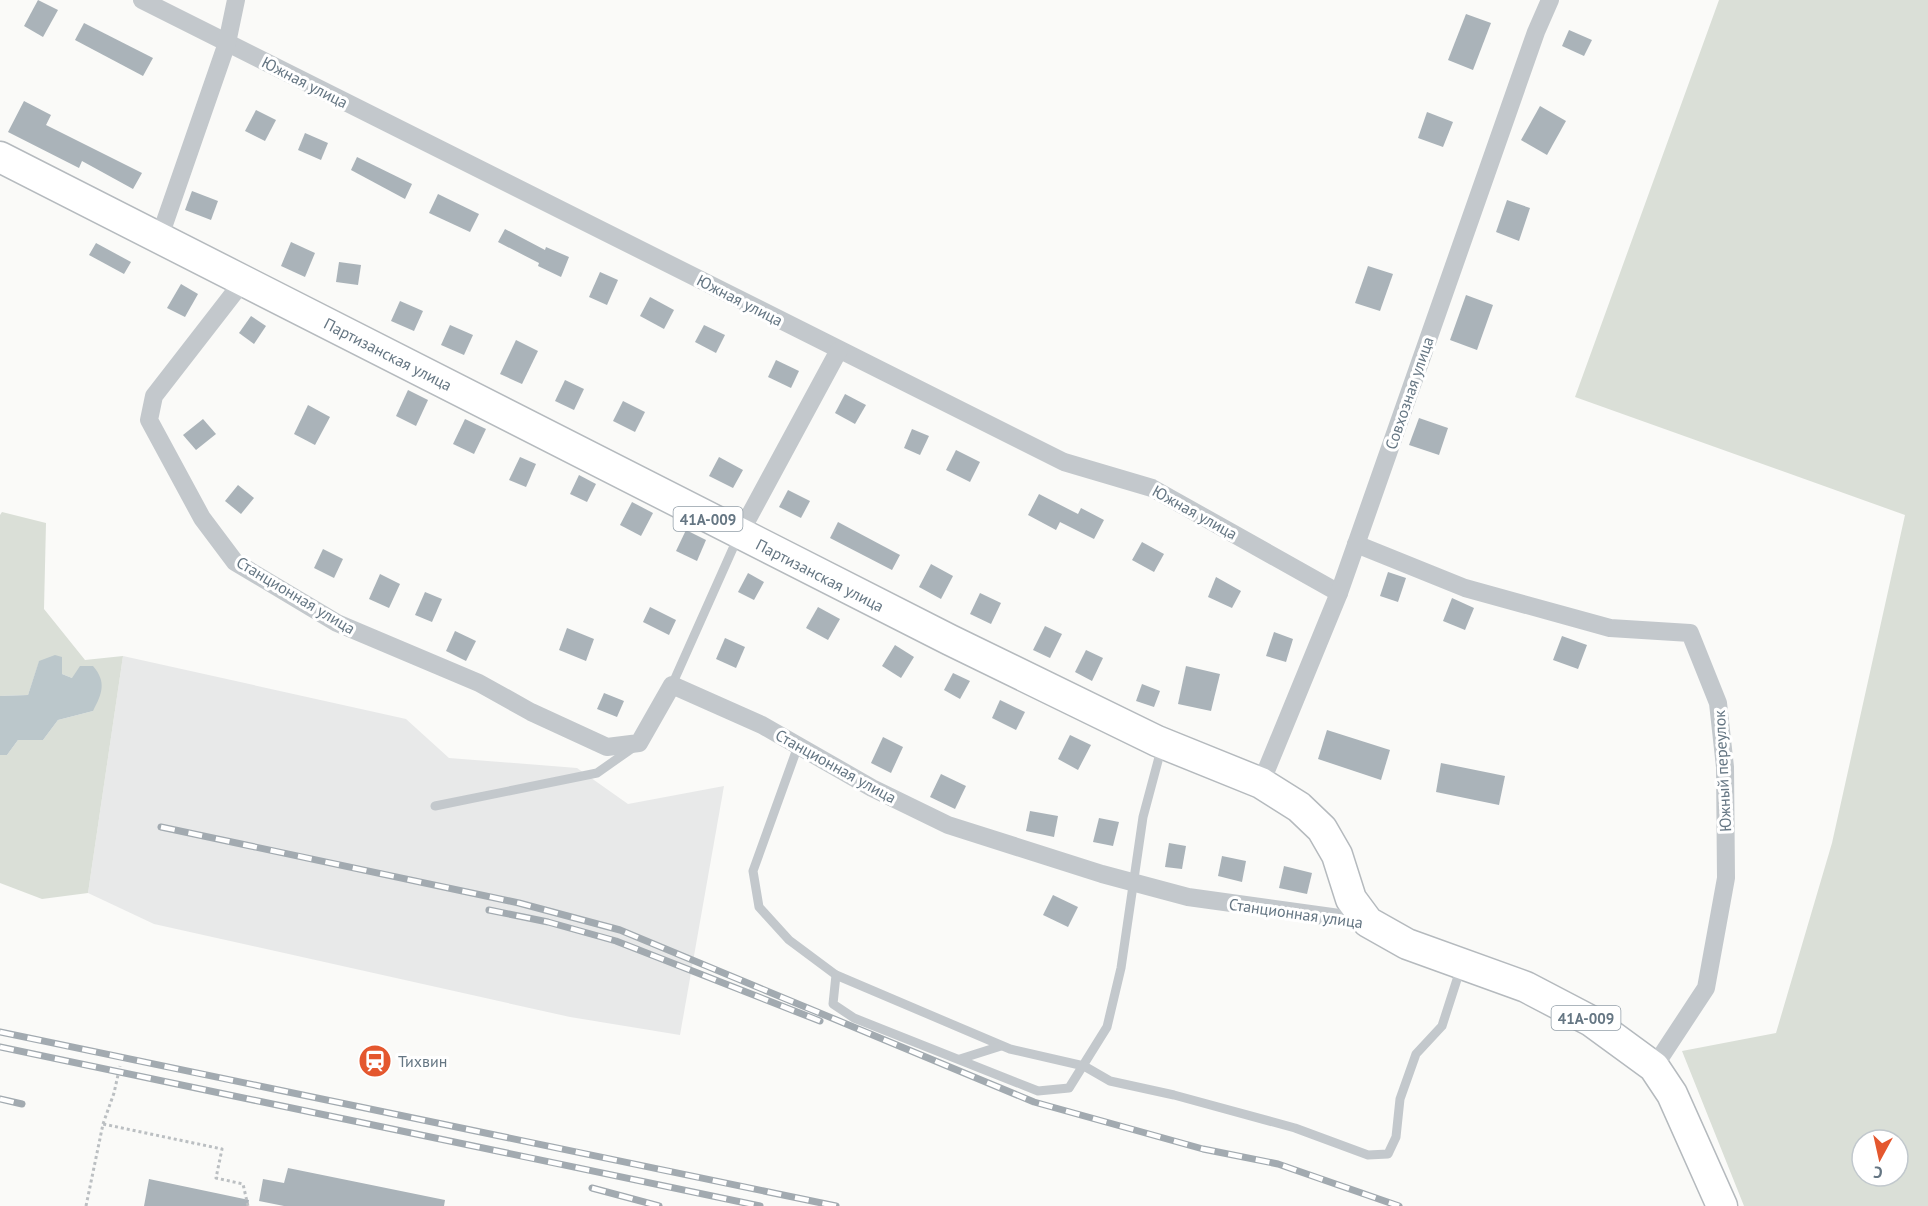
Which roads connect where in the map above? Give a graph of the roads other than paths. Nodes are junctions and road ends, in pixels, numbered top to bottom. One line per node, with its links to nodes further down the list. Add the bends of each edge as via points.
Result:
1 (142, 0): 4 (street, Южная улица)
2 (236, 0): 4 (street)
3 (1550, 0): 10 (street, Совхозная улица)
4 (227, 43): 6 (street); 8 (street, Южная улица)
5 (0, 157): 6 (main road, Партизанская улица / 41А-009)
6 (160, 236): 7 (main road, Партизанская улица / 41А-009)
7 (244, 280): 9 (main road, Партизанская улица / 41А-009); 13 (street, Станционная улица, via 154,396 149,420 202,518 235,562 337,623 479,683 607,747)
8 (839, 350): 9 (street); 11 (street, Южная улица, via 1064,462 1152,488)
9 (739, 535): 12 (lane); 14 (main road, Партизанская улица / 41А-009)
10 (1356, 544): 11 (street, Совхозная улица); 25 (street, Южный переулок, via 1466,588 1610,627 1690,633 1718,703 1725,767 1726,878 1706,988)
11 (1339, 593): 16 (street, Совхозная улица)
12 (672, 685): 13 (street); 15 (street, Станционная улица, via 762,725)
13 (639, 743): 17 (lane, via 597,773)
14 (1163, 744): 16 (main road, Партизанская улица / 41А-009); 18 (lane, via 1143,817)
15 (798, 746): 18 (street, Станционная улица, via 948,825); 21 (lane, via 753,871 759,907 789,940)
16 (1262, 783): 19 (main road, Партизанская улица / 41А-009, via 1299,807 1322,829 1337,855 1352,898)
17 (435, 806)
18 (1133, 882): 19 (street, Станционная улица, via 1188,897); 24 (lane, via 1107,1027)
19 (1368, 922): 20 (main road, Станционная улица / 41А-009, via 1407,944)
20 (1463, 963): 24 (lane, via 1442,1026 1416,1054 1400,1099 1396,1137 1388,1154 1368,1155 1295,1128 1110,1081); 25 (main road, Станционная улица / 41А-009, via 1526,987 1581,1016)
21 (836, 975): 22 (lane); 23 (lane, via 832,1004 854,1018)
22 (1001, 1046): 23 (lane); 24 (lane)
23 (960, 1059): 24 (lane, via 1038,1091 1069,1088)
24 (1084, 1066)
25 (1654, 1067): 26 (main road, Станционная улица / 41А-009, via 1672,1094)
26 (1722, 1206)

